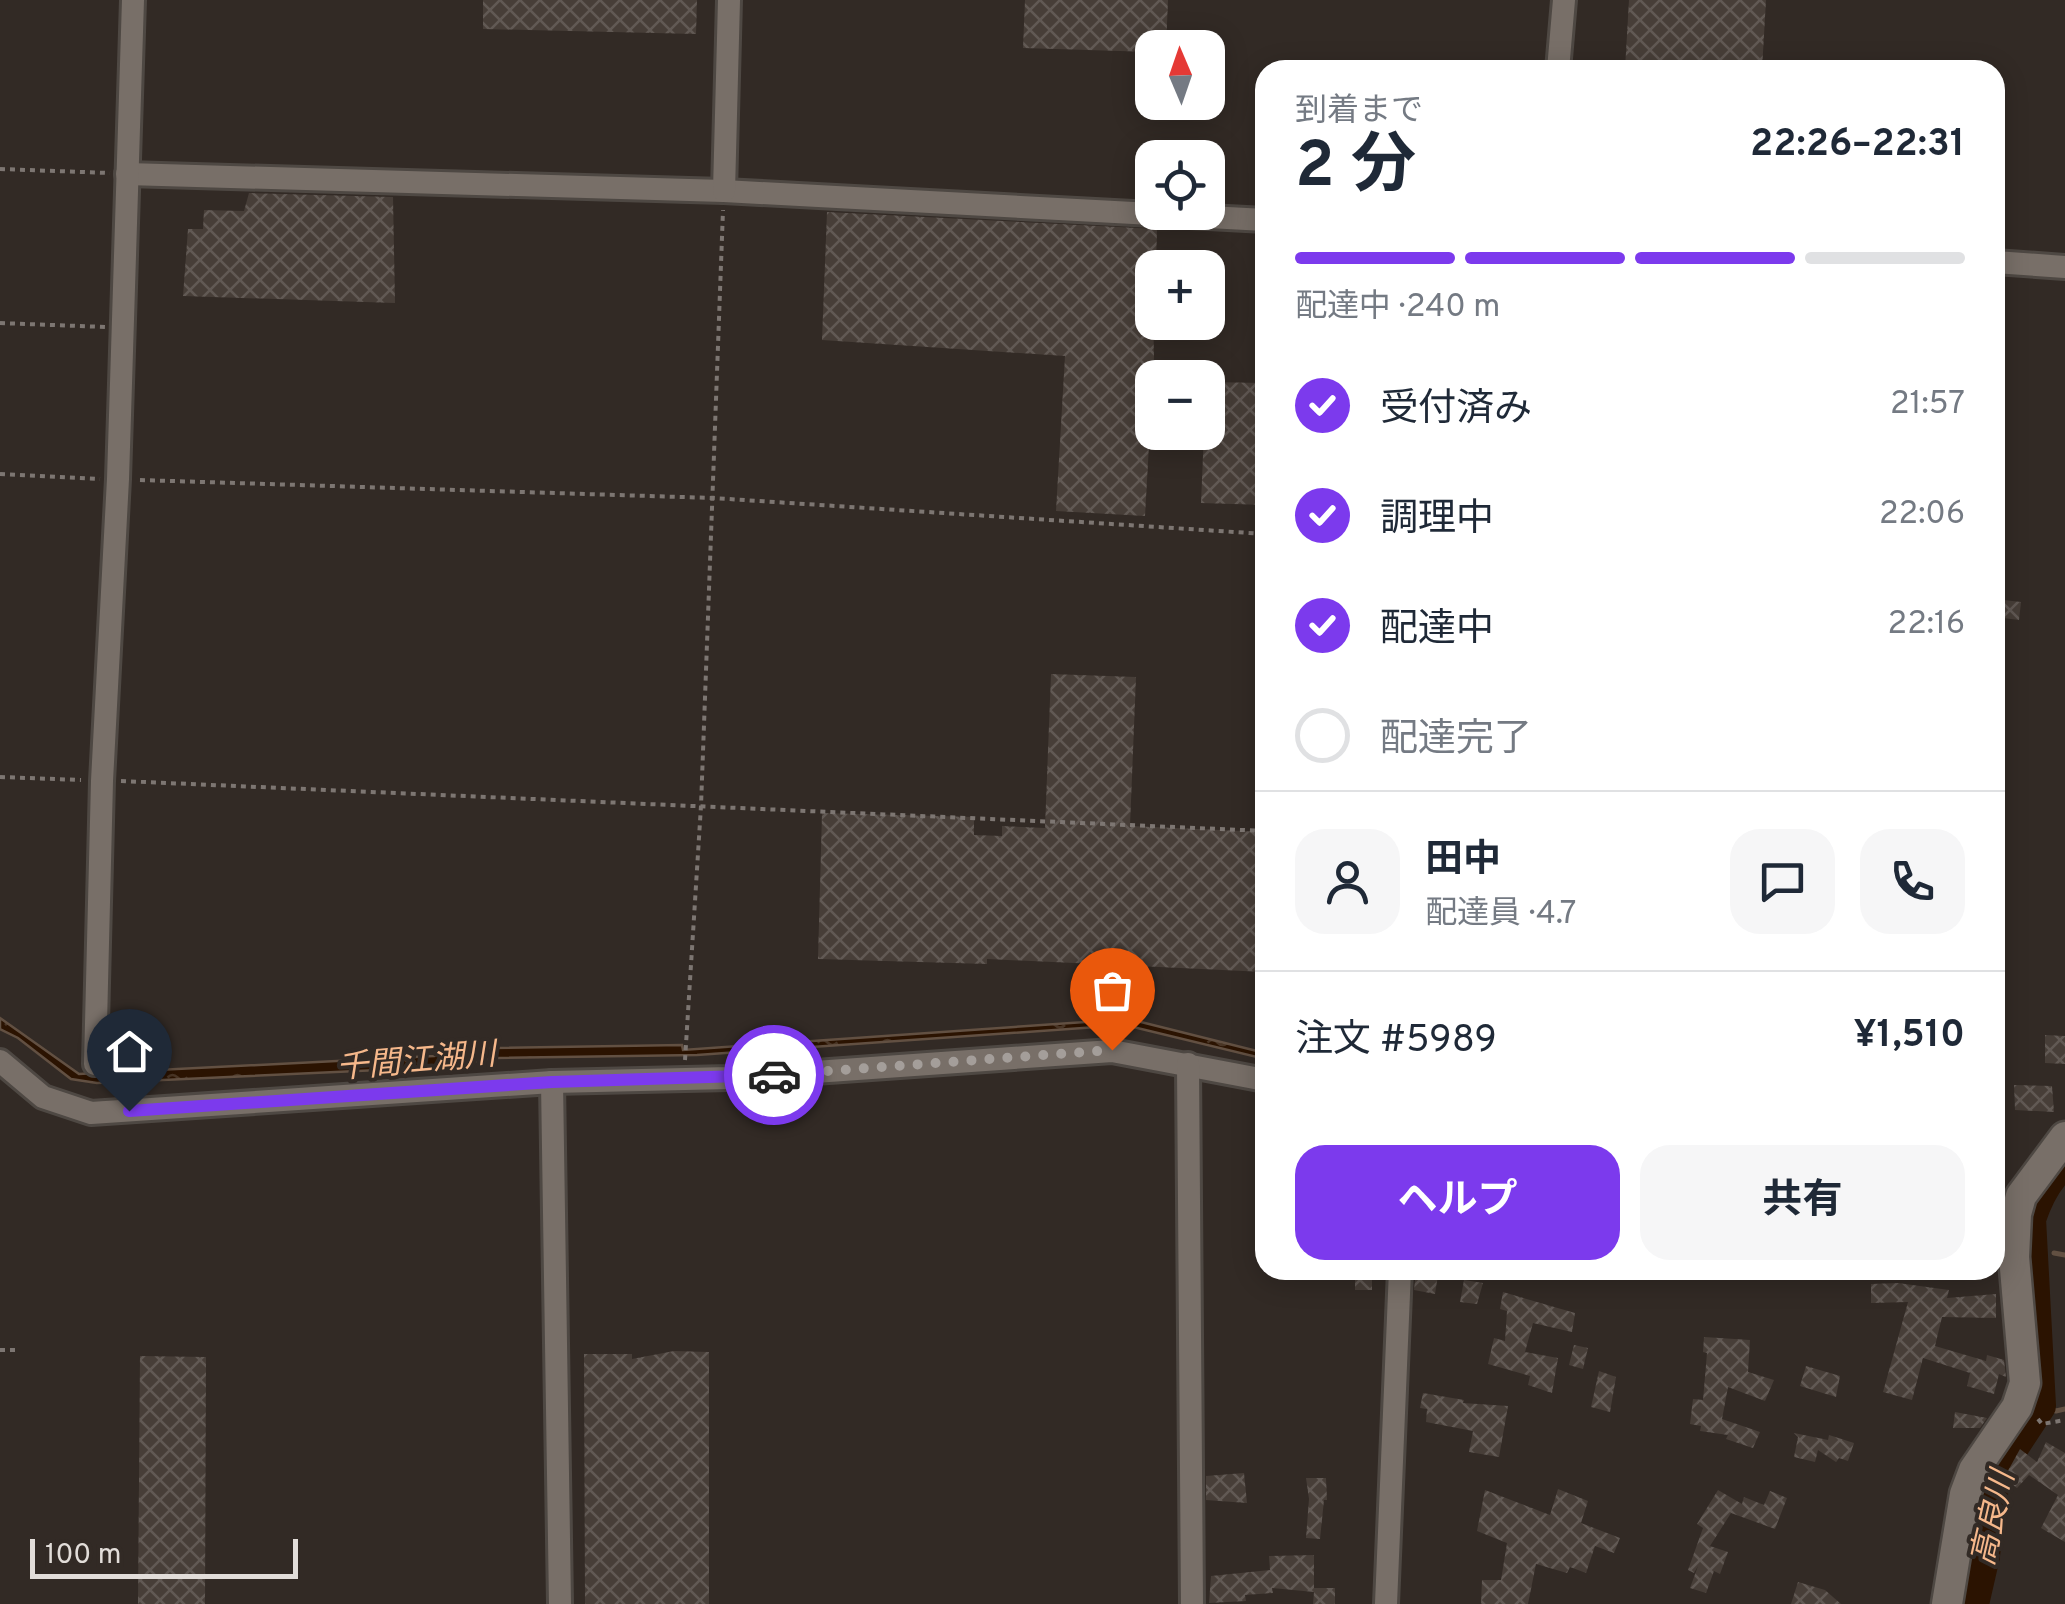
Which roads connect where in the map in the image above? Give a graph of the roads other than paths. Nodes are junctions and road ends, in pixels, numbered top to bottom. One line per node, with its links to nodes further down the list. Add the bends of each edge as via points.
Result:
1 (134, 0): 5 (street)
2 (730, 0): 6 (street)
3 (1564, 0): 4 (street)
4 (1559, 60)
5 (126, 174): 6 (street); 11 (street)
6 (724, 191): 7 (street)
7 (1255, 219)
8 (2005, 263): 9 (street)
9 (2065, 266)
10 (0, 1061): 14 (street, via 43,1097 91,1112)
11 (95, 1064)
12 (1188, 1064): 13 (street); 14 (street, via 1112,1050 683,1080); 20 (street)
13 (1255, 1078)
14 (552, 1082): 19 (street)
15 (2065, 1137): 16 (street, via 2021,1196)
16 (2005, 1252)
17 (2005, 1262): 22 (street, via 2025,1383 1964,1494)
18 (1400, 1280): 21 (street)
19 (560, 1604)
20 (1192, 1604)
21 (1386, 1604)
22 (1947, 1604)

